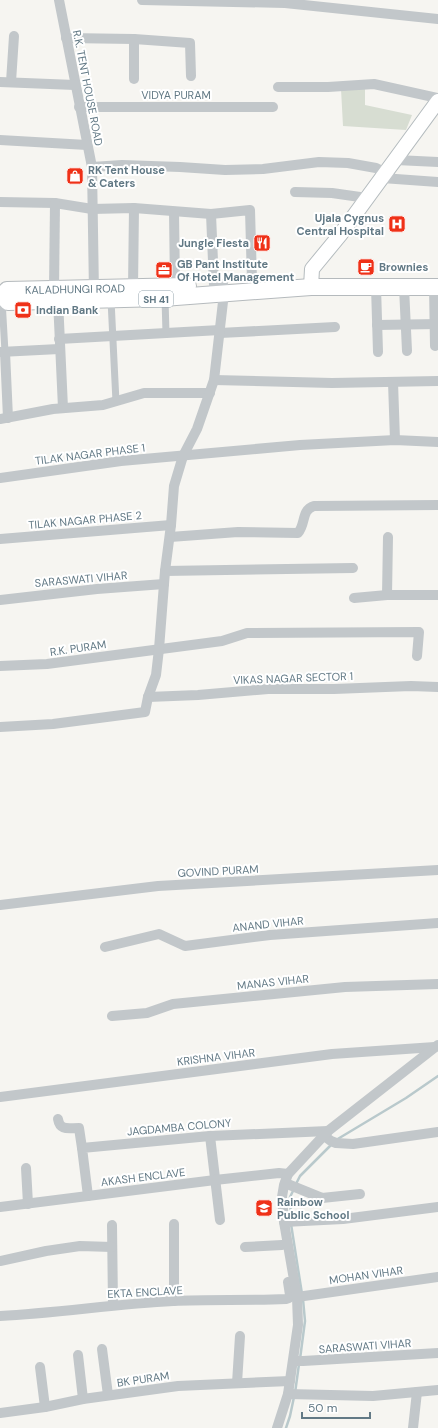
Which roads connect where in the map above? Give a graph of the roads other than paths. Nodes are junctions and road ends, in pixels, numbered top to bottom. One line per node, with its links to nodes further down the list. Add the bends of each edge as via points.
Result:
1 (59, 0): 5 (street, R.K. TENT HOUSE ROAD)
2 (142, 0): 3 (street, via 285,3)
3 (438, 19)
4 (14, 36): 10 (street)
5 (66, 38): 6 (street); 11 (street, R.K. TENT HOUSE ROAD)
6 (134, 39): 7 (street, via 190,43); 8 (street)
7 (191, 76)
8 (134, 79)
9 (0, 82): 10 (street)
10 (11, 82): 11 (street)
11 (75, 85): 14 (street, R.K. TENT HOUSE ROAD)
12 (278, 87): 13 (street, via 374,84)
13 (438, 99): 18 (main road)
14 (79, 107): 15 (street, VIDYA PURAM); 17 (street, R.K. TENT HOUSE ROAD)
15 (273, 107)
16 (0, 140): 17 (street)
17 (87, 145): 20 (street, R.K. TENT HOUSE ROAD)
18 (396, 160): 19 (street); 21 (main road)
19 (438, 162)
20 (92, 168): 21 (street, via 122,165 225,170 263,169 319,162 348,163 376,168); 28 (street, R.K. TENT HOUSE ROAD)
21 (384, 175): 22 (street); 24 (main road)
22 (438, 182)
23 (295, 192): 24 (street, via 332,193)
24 (367, 198): 33 (main road, via 312,268)
25 (0, 202): 26 (street)
26 (55, 203): 28 (street); 40 (street)
27 (134, 208): 28 (street); 29 (street); 37 (street)
28 (92, 209): 39 (street, R.K. TENT HOUSE ROAD)
29 (174, 212): 30 (street); 38 (street)
30 (211, 214): 31 (street, via 250,210); 35 (street)
31 (252, 281): 33 (main road, KALADHUNGI ROAD / SH 41); 35 (main road, KALADHUNGI ROAD / SH 41)
32 (376, 282): 33 (main road, KALADHUNGI ROAD / SH 41); 34 (main road, KALADHUNGI ROAD / SH 41); 36 (main road, KALADHUNGI ROAD / SH 41); 45 (street)
33 (310, 283): 35 (main road, KALADHUNGI ROAD / SH 41)
34 (437, 284): 36 (main road, KALADHUNGI ROAD / SH 41); 44 (street)
35 (220, 287): 38 (main road, KALADHUNGI ROAD / SH 41); 47 (street)
36 (404, 287): 43 (street)
37 (133, 288): 38 (main road, KALADHUNGI ROAD / SH 41); 39 (main road, KALADHUNGI ROAD / SH 41)
38 (170, 292): 42 (main road, KALADHUNGI ROAD / SH 41); 48 (street)
39 (94, 294): 40 (main road, KALADHUNGI ROAD / SH 41); 42 (main road, KALADHUNGI ROAD / SH 41)
40 (56, 295): 41 (main road, KALADHUNGI ROAD / SH 41, via 7,290); 50 (street)
41 (1, 296): 53 (street)
42 (111, 300): 49 (street)
43 (406, 324): 44 (street); 45 (street); 52 (street)
44 (436, 324): 51 (street)
45 (376, 325): 54 (street)
46 (335, 327): 47 (street)
47 (220, 332): 48 (street); 55 (street)
48 (166, 334): 49 (street)
49 (113, 336): 50 (street); 59 (street)
50 (59, 344): 53 (street); 60 (street)
51 (435, 346)
52 (407, 351)
53 (2, 352): 61 (street)
54 (378, 352)
55 (214, 380): 57 (street); 58 (street)
56 (438, 381): 57 (street)
57 (393, 382): 62 (street)
58 (210, 394): 59 (street, via 144,393); 64 (street, via 197,429)
59 (116, 402): 60 (street)
60 (63, 408): 61 (street)
61 (4, 418)
62 (395, 440): 63 (street, TILAK NAGAR PHASE 1); 64 (street, TILAK NAGAR PHASE 1, via 300,445)
63 (438, 442)
64 (183, 456): 65 (street, TILAK NAGAR PHASE 1); 67 (street, via 174,486)
65 (0, 478)
66 (438, 505): 69 (street, via 314,506 305,512 298,533 238,532)
67 (171, 525): 69 (street); 70 (street, TILAK NAGAR PHASE 2)
68 (388, 537): 74 (street)
69 (170, 538): 72 (street)
70 (0, 539)
71 (353, 568): 72 (street)
72 (165, 571): 73 (street)
73 (164, 584): 77 (street, SARASWATI VIHAR); 78 (street)
74 (387, 595): 75 (street); 76 (street)
75 (438, 595)
76 (354, 598)
77 (0, 600)
78 (159, 648): 79 (street, R.K. PURAM, via 226,640 247,633 419,632); 80 (street, R.K. PURAM, via 47,664); 82 (street, via 156,675)
79 (417, 656)
80 (0, 666)
81 (438, 687): 82 (street, VIKAS NAGAR SECTOR 1, via 268,689)
82 (148, 697): 83 (street, via 145,712 53,724)
83 (0, 727)
84 (438, 870): 85 (street, GOVIND PURAM, via 158,886)
85 (0, 905)
86 (438, 923): 87 (street, ANAND VIHAR, via 270,935 185,946 159,934)
87 (105, 947)
88 (438, 984): 89 (street, MANAS VIHAR, via 337,988 173,1004 147,1013)
89 (112, 1016)
90 (437, 1046): 91 (street, KRISHNA VIHAR, via 332,1054); 95 (street)
91 (0, 1097)
92 (58, 1119): 96 (street, via 62,1127 79,1128)
93 (438, 1132): 95 (street, JAGDAMBA COLONY, via 352,1144)
94 (210, 1136): 95 (street, JAGDAMBA COLONY); 96 (street, JAGDAMBA COLONY); 98 (street)
95 (329, 1138): 99 (street)
96 (82, 1148): 101 (street)
97 (26, 1168): 102 (street)
98 (215, 1180): 99 (street, AKASH ENCLAVE, via 279,1173); 101 (street, AKASH ENCLAVE); 105 (street)
99 (291, 1183): 100 (street, via 322,1198); 106 (street, via 282,1197)
100 (360, 1194)
101 (88, 1196): 102 (street, AKASH ENCLAVE)
102 (28, 1204): 103 (street, AKASH ENCLAVE)
103 (0, 1207)
104 (438, 1207): 106 (street, via 321,1221)
105 (220, 1220)
106 (287, 1220): 109 (street, via 280,1225); 114 (street)
107 (174, 1224): 115 (street)
108 (112, 1225): 110 (street)
109 (282, 1245): 111 (street); 114 (street)
110 (112, 1247): 112 (street, via 80,1246); 116 (street)
111 (245, 1247)
112 (0, 1261)
113 (438, 1277): 114 (street, MOHAN VIHAR)
114 (298, 1296): 115 (street, EKTA ENCLAVE, via 259,1301); 122 (street)
115 (174, 1301): 116 (street, EKTA ENCLAVE)
116 (113, 1305): 117 (street, EKTA ENCLAVE)
117 (0, 1316)
118 (240, 1336): 125 (street)
119 (102, 1349): 129 (street)
120 (438, 1353): 122 (street, SARASWATI VIHAR)
121 (78, 1355): 130 (street)
122 (298, 1361): 124 (street)
123 (40, 1367): 131 (street)
124 (290, 1381): 125 (street, BK PURAM); 128 (street)
125 (237, 1383): 129 (street, BK PURAM, via 178,1386)
126 (438, 1390): 127 (street)
127 (417, 1392): 128 (street, via 373,1396); 134 (street)
128 (293, 1394): 133 (street)
129 (108, 1396): 130 (street, BK PURAM)
130 (83, 1399): 131 (street, BK PURAM)
131 (45, 1407): 132 (street, BK PURAM)
132 (0, 1413)
133 (277, 1428)
134 (414, 1428)

